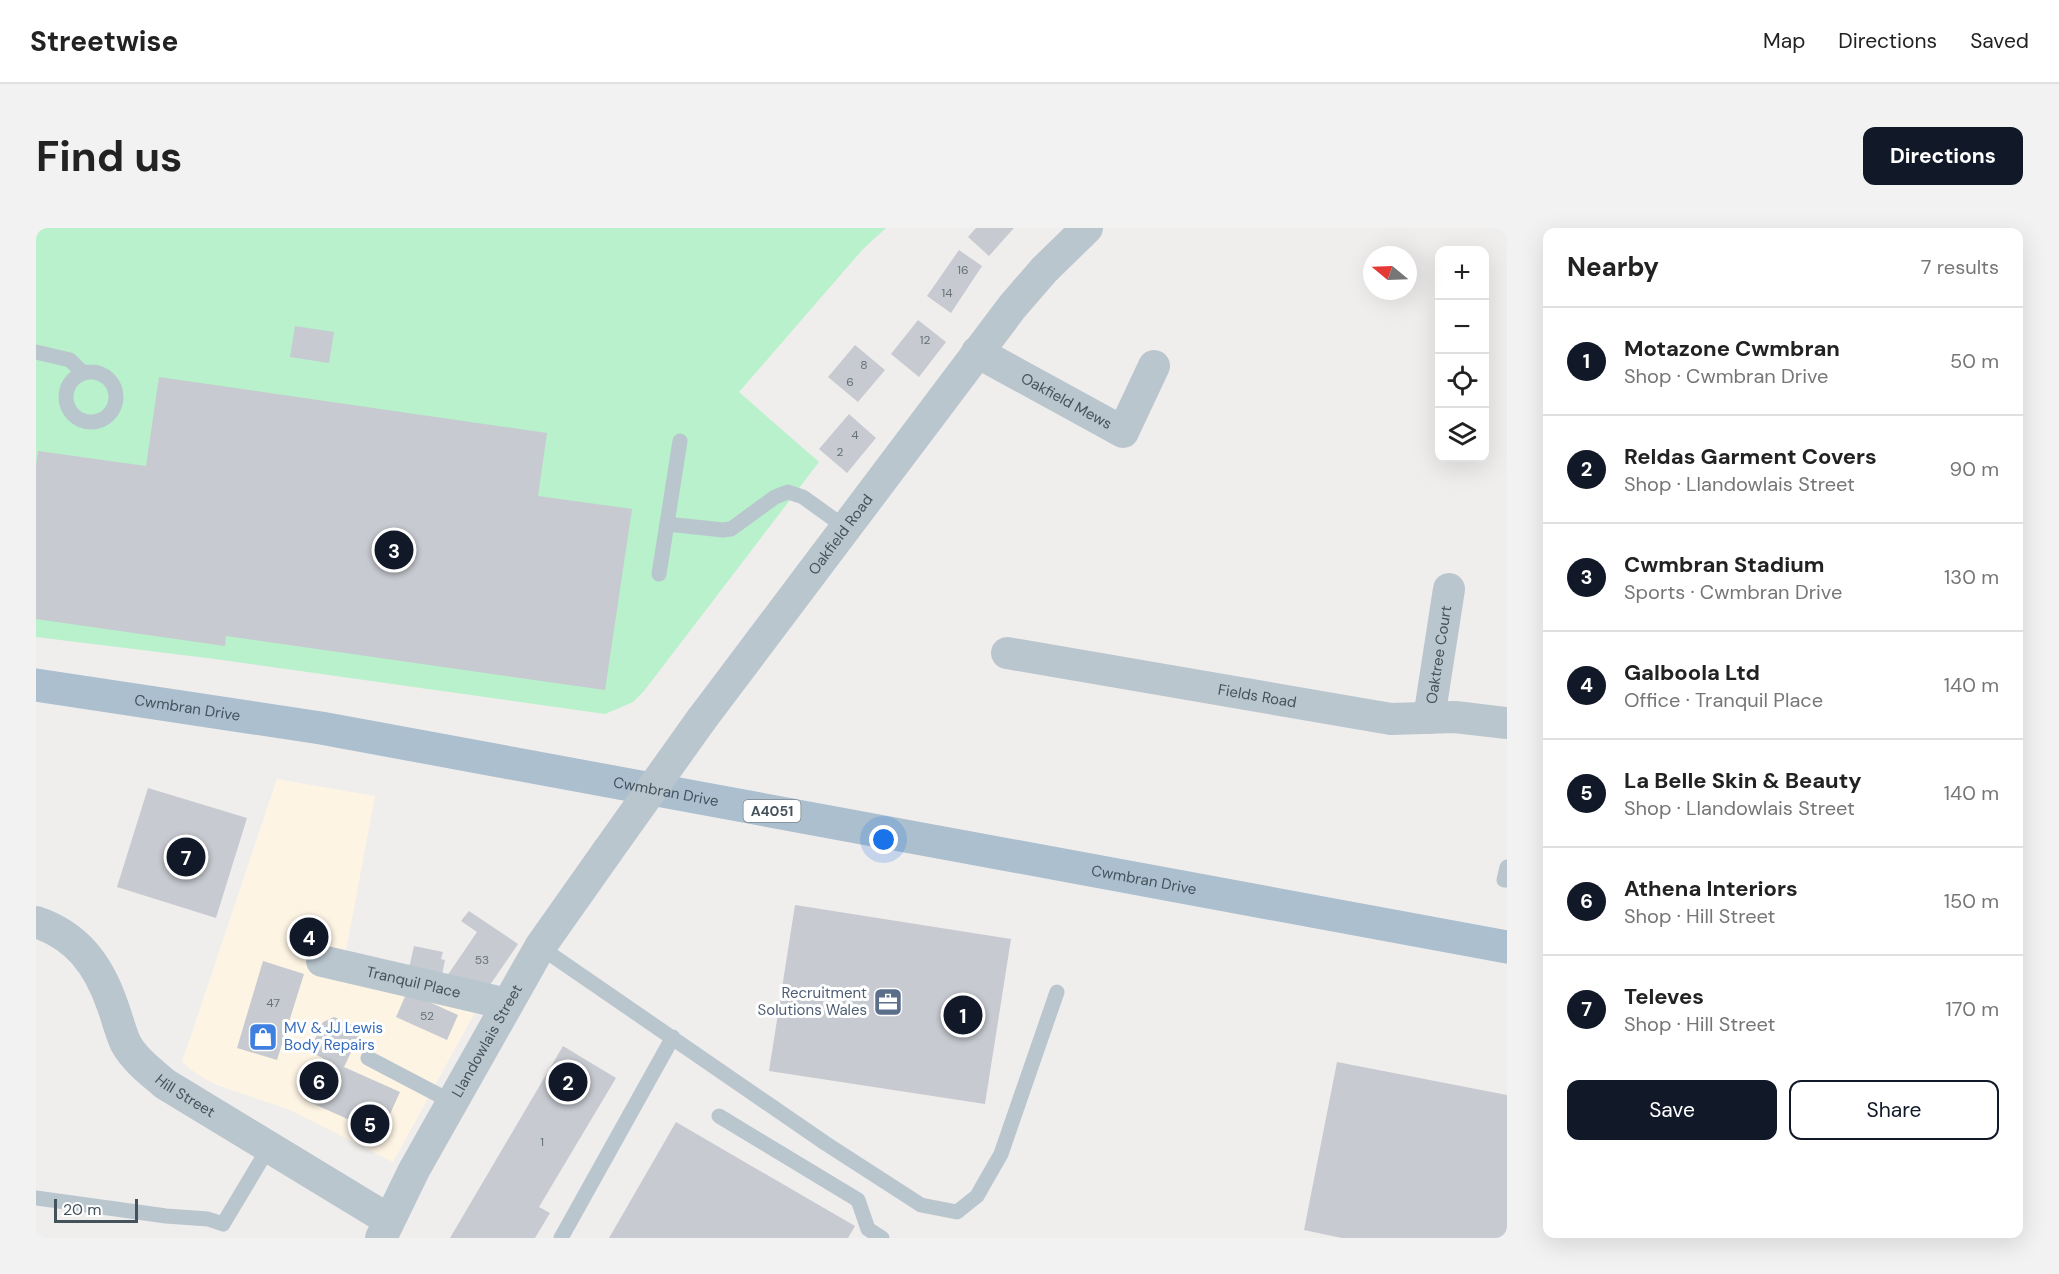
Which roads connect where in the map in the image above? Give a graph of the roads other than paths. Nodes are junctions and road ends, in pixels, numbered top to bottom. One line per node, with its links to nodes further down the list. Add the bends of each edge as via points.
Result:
1 (1087, 228): 3 (street, Oakfield Road, via 1044,270)
2 (36, 352): 5 (lane, via 70,360)
3 (977, 352): 4 (street, Oakfield Mews, via 1123,432); 8 (street, Oakfield Road)
4 (1154, 366)
5 (83, 373)
6 (680, 441): 7 (lane)
7 (667, 524): 8 (lane, via 731,529 788,492 803,497); 9 (lane)
8 (846, 528): 15 (street, Oakfield Road, bridge)
9 (659, 573)
10 (1449, 589): 13 (street, Oaktree Court)
11 (1007, 653): 13 (street, Fields Road, via 1391,718)
12 (36, 685): 20 (main road, Cwmbran Drive / A4051, via 321,728)
13 (1429, 718): 14 (street, Fields Road)
14 (1507, 723)
15 (607, 852): 19 (street, Llandowlais Street)
16 (1507, 867): 17 (lane)
17 (1507, 880)
18 (36, 922): 28 (street, Hill Street, via 73,940 86,954 105,986 127,1044 145,1067 165,1084)
19 (540, 947): 23 (street, Llandowlais Street); 24 (lane)
20 (1507, 947)
21 (322, 962): 23 (street, Tranquil Place)
22 (1057, 992): 24 (lane, via 1001,1154 977,1197 957,1212 921,1205)
23 (507, 1004): 26 (street, Llandowlais Street)
24 (673, 1037): 31 (lane)
25 (368, 1058): 26 (lane)
26 (452, 1102): 30 (street, Llandowlais Street)
27 (719, 1116): 32 (lane, via 858,1200 868,1228)
28 (269, 1147): 29 (lane, via 223,1224); 30 (street, Hill Street)
29 (36, 1198)
30 (385, 1229)
31 (561, 1238)
32 (882, 1238)

